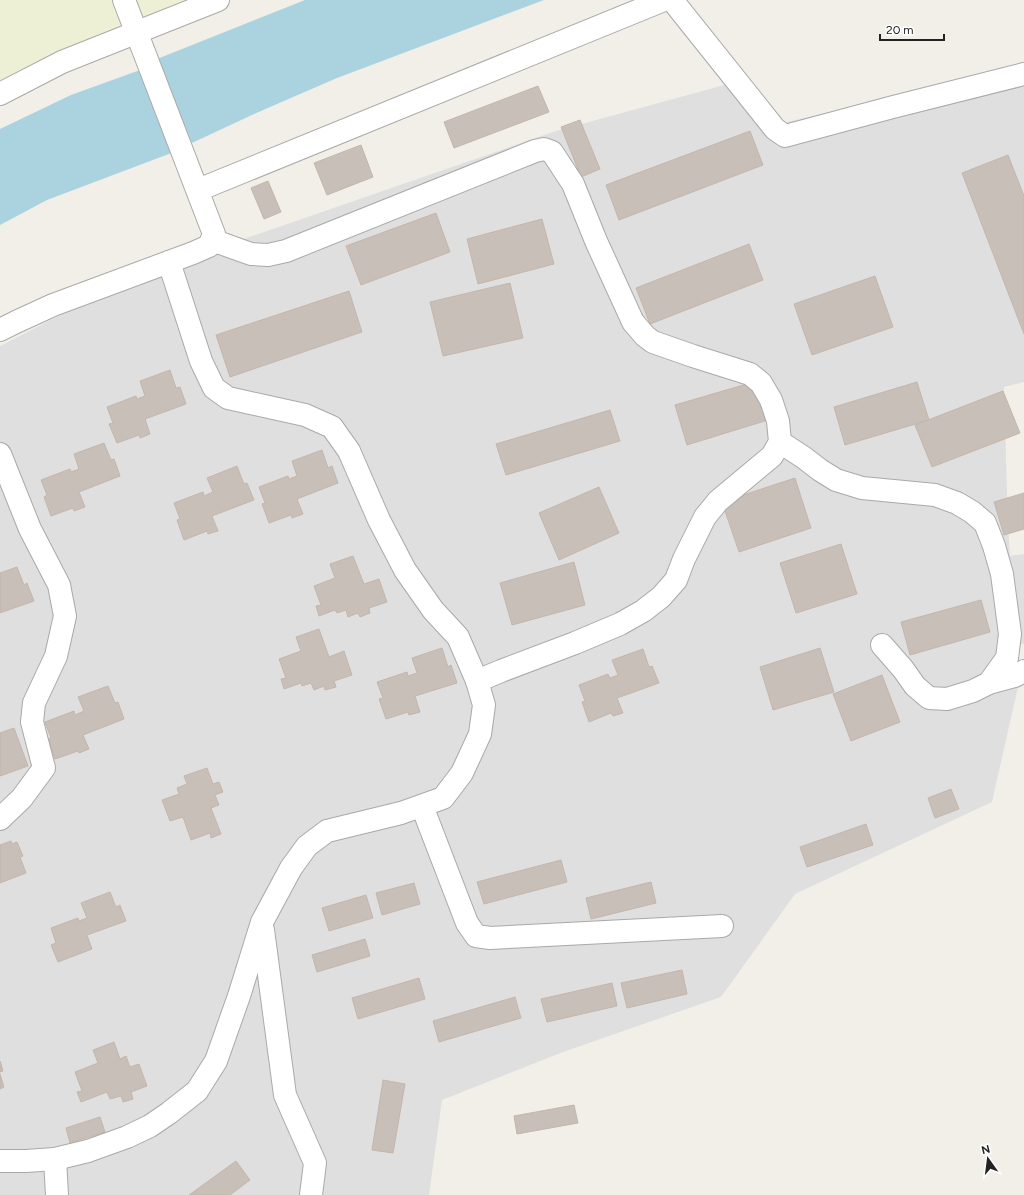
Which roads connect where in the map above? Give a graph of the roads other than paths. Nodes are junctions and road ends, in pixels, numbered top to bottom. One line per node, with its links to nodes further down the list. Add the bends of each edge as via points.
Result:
1 (124, 0): 5 (street)
2 (218, 0): 5 (street)
3 (664, 0): 8 (street)
4 (672, 0): 6 (street, via 775,129 785,136)
5 (139, 38): 7 (street, via 62,62); 8 (street)
6 (1024, 74)
7 (0, 94)
8 (198, 190): 9 (street, via 214,234)
9 (212, 240): 10 (street, via 209,246); 12 (street, via 251,254 268,255 286,251 544,149 552,152 573,184 633,322 654,342 750,374 761,383 771,400 778,421)
10 (169, 262): 11 (street, via 53,305); 16 (street, via 201,361 214,388 228,398 305,415 332,427 349,451 379,520 405,570 433,610 458,637)
11 (0, 330)
12 (780, 442): 16 (street, via 772,456 718,501 687,552 676,580 661,597 643,611 601,633); 17 (street, via 836,480 862,488 935,495 957,503 985,523 1002,574 1010,634 1007,658)
13 (0, 454): 19 (street, via 30,529 59,585 65,616 56,656 34,703 32,722 44,768 22,798)
14 (882, 645): 17 (street, via 915,686 929,698 947,699)
15 (1024, 671): 17 (street)
16 (477, 682): 18 (street, via 484,705 480,734 462,773 443,798)
17 (989, 683)
18 (422, 806): 20 (street, via 327,831 308,846 291,868); 21 (street, via 467,923 476,936 490,938)
19 (0, 819)
20 (262, 922): 22 (street, via 216,1061 197,1091 150,1126 88,1151); 25 (street, via 285,1095 315,1163)
21 (722, 926)
22 (55, 1160): 23 (street); 24 (street)
23 (0, 1161)
24 (58, 1195)
25 (311, 1195)

